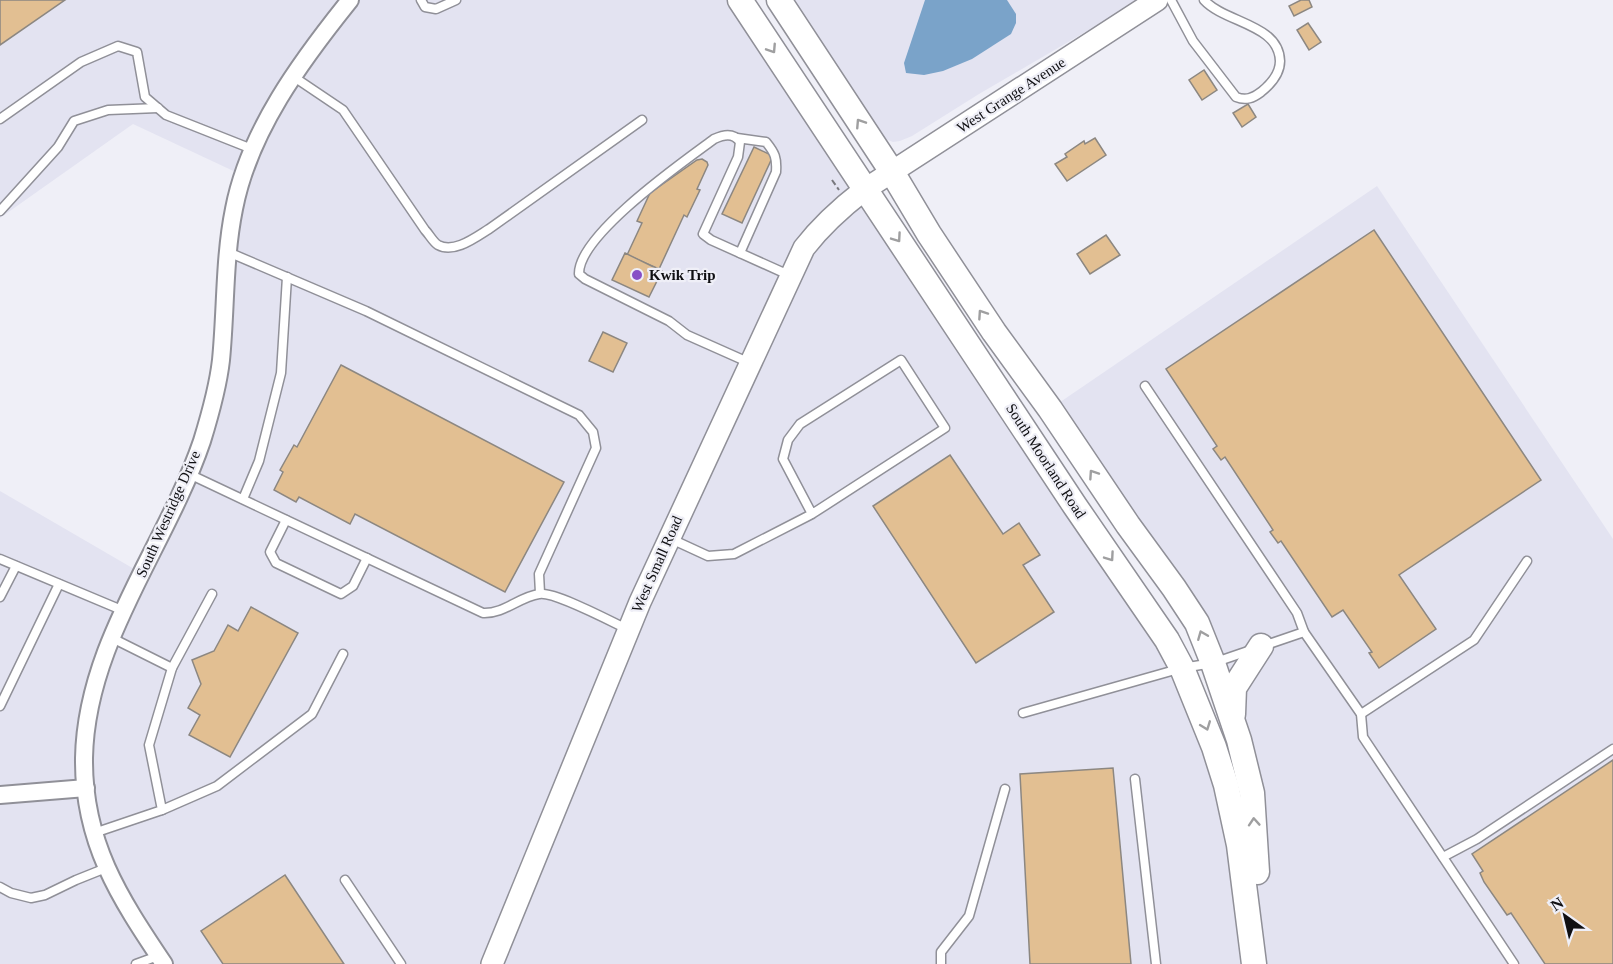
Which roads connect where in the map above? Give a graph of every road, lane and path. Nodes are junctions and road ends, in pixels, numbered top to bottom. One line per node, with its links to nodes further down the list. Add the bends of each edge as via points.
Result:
1 (350, 0): 9 (street, South Westridge Drive)
2 (421, 0): 3 (lane, via 425,8 436,9)
3 (456, 0)
4 (740, 0): 16 (main road, South Moorland Road, one-way to 16)
5 (779, 0): 15 (main road, South Moorland Road, one-way to 5)
6 (1157, 0): 15 (street, West Grange Avenue)
7 (1171, 0): 8 (lane, via 1193,41 1236,97 1251,98 1278,74 1279,52 1264,32 1226,16)
8 (1204, 0)
9 (294, 77): 12 (lane, via 343,110 425,230 438,245 451,248 489,229); 14 (street, South Westridge Drive)
10 (158, 108): 11 (lane, via 145,97 137,52 118,46 81,62); 14 (lane, via 166,115); 17 (lane, via 108,110 74,121 58,147)
11 (0, 119)
12 (642, 120)
13 (737, 138): 19 (lane, via 741,148 738,157 703,234); 19 (lane, via 766,142 777,160 776,172); 22 (lane, via 723,135 714,140 636,198 589,248 579,265 579,274 669,321 687,335)
14 (252, 149): 18 (street, South Westridge Drive, via 234,207)
15 (892, 172): 16 (street, West Grange Avenue); 43 (main road, South Moorland Road, one-way to 15, via 1197,623 994,332)
16 (864, 190): 20 (street, West Small Road, via 814,235); 45 (main road, South Moorland Road, one-way to 45, via 1167,640)
17 (0, 210)
18 (228, 252): 21 (lane); 24 (street, South Westridge Drive, via 221,362 214,401)
19 (740, 253): 20 (lane)
20 (790, 276): 22 (street, West Small Road)
21 (287, 277): 25 (lane, via 281,373 259,460); 34 (lane, via 366,311 579,415 593,432 596,448 539,574)
22 (751, 363): 28 (street, West Small Road)
23 (1144, 386): 39 (lane, via 1296,613)
24 (189, 474): 25 (lane); 37 (street, South Westridge Drive)
25 (243, 499): 27 (lane)
26 (812, 514): 26 (lane, via 783,459 788,440 800,424 901,360 945,428); 28 (lane, via 734,554 708,556)
27 (286, 520): 29 (lane); 29 (lane, via 270,552 276,563 341,594 353,586)
28 (669, 538): 38 (street, West Small Road)
29 (367, 558): 34 (lane, via 483,613 494,614)
30 (0, 559): 32 (lane)
31 (1527, 561): 48 (lane, via 1474,640)
32 (16, 566): 33 (lane); 36 (lane)
33 (59, 584): 37 (lane); 46 (lane)
34 (540, 593): 38 (lane)
35 (212, 594): 44 (lane)
36 (0, 597)
37 (124, 611): 40 (street, South Westridge Drive)
38 (629, 630): 64 (street, West Small Road)
39 (1304, 632): 41 (lane); 48 (lane)
40 (112, 638): 44 (lane); 52 (street, South Westridge Drive, via 90,705 85,739)
41 (1261, 646): 43 (lane); 49 (main road, via 1234,688)
42 (343, 654): 55 (lane, via 312,714 217,786)
43 (1213, 663): 45 (lane); 49 (main road, South Moorland Road)
44 (172, 668): 55 (lane, via 149,745)
45 (1182, 668): 47 (lane); 67 (main road, South Moorland Road, one-way to 67, via 1226,785)
46 (0, 706)
47 (1023, 713)
48 (1361, 714): 57 (lane, via 1363,737)
49 (1233, 726): 67 (main road, South Moorland Road, one-way to 49, via 1262,943 1252,793)
50 (1613, 749): 57 (lane, via 1477,839)
51 (1135, 780): 66 (lane)
52 (86, 788): 54 (street); 56 (street, South Westridge Drive)
53 (1005, 789): 65 (lane, via 969,916 941,952)
54 (0, 795)
55 (162, 810): 56 (lane)
56 (94, 833): 58 (street, South Westridge Drive)
57 (1443, 857): 68 (lane)
58 (106, 868): 60 (lane, via 31,898); 61 (street, South Westridge Drive, via 126,908)
59 (345, 880): 63 (lane)
60 (0, 887)
61 (161, 960): 62 (lane)
62 (136, 964)
63 (401, 964)
64 (492, 964)
65 (941, 964)
66 (1156, 964)
67 (1256, 964)
68 (1514, 964)

